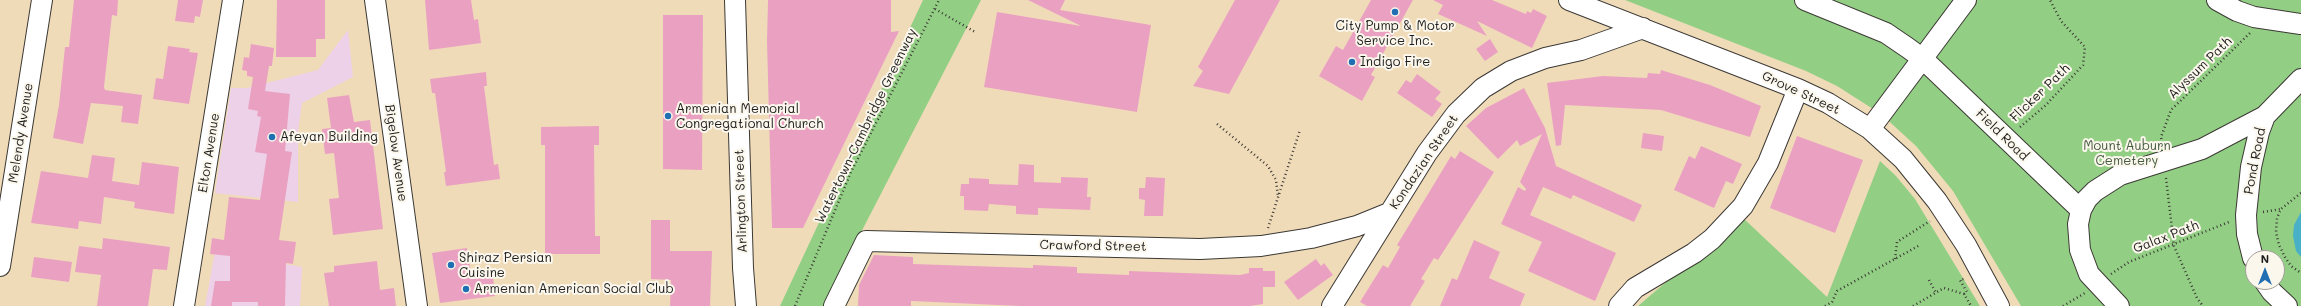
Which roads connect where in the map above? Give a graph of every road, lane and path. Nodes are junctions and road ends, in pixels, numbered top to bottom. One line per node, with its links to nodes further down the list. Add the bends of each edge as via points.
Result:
1 (42, 0): 36 (street, Melendy Avenue)
2 (233, 0): 44 (street, Elton Avenue)
3 (375, 0): 45 (street, Bigelow Avenue)
4 (735, 0): 46 (street, Arlington Street)
5 (939, 0): 11 (path, Watertown-Cambridge Greenway)
6 (1569, 0): 14 (street, Grove Street)
7 (1805, 0): 16 (street, Field Road, via 1886,33)
8 (1966, 0): 16 (street)
9 (2050, 0): 23 (path, Flicker Path, via 2061,21 2085,47 2083,65 2046,105)
10 (2217, 0): 12 (street, via 2237,11)
11 (935, 9): 15 (path); 47 (path, Watertown-Cambridge Greenway, via 851,172)
12 (2263, 19): 13 (street); 24 (path, Alyssum Path, via 2171,110 2161,137)
13 (2301, 24)
14 (1643, 28): 18 (street, Grove Street); 28 (street, Kondazian Street, via 1581,50 1545,58 1511,71 1483,88 1451,121 1427,153)
15 (975, 32)
16 (1923, 60): 22 (street); 23 (street, Field Road)
17 (2301, 79): 19 (street, Pond Road)
18 (1798, 89): 22 (street, Grove Street, via 1828,103); 50 (street, via 1768,163 1743,206 1712,239 1694,253 1635,288)
19 (2265, 116): 24 (street, via 2202,150); 29 (street, Pond Road, via 2251,167)
20 (1217, 124): 26 (path, via 1268,166 1276,180)
21 (1300, 130): 26 (path)
22 (1870, 130): 54 (street, Grove Street, via 1902,160 1937,201 1966,245)
23 (2006, 139): 27 (street, Field Road)
24 (2164, 162): 27 (street, via 2120,175 2107,182 2087,199); 33 (path, Alyssum Path)
25 (2301, 193): 37 (path, via 2281,209 2276,232 2278,245 2285,257 2291,266)
26 (1278, 199): 31 (path)
27 (2081, 210): 40 (street, via 2078,236 2080,250 2089,274)
28 (1389, 213): 48 (street, Crawford Street, via 1357,226 1324,235 1261,246 1200,249 866,241); 49 (street, Kondazian Street)
29 (2246, 215): 33 (path, Galax Path); 34 (street, Pond Road)
30 (1933, 220): 35 (path, via 1897,242)
31 (1267, 230)
32 (1920, 245): 35 (path)
33 (2174, 246): 40 (path, Galax Path, via 2130,262); 57 (path, Alyssum Path)
34 (2251, 250)
35 (1895, 259): 51 (path, via 1837,291 1832,302)
36 (0, 266)
37 (2301, 273)
38 (1966, 278): 43 (path, via 1960,280 1967,292)
39 (1929, 280): 42 (path)
40 (2097, 285): 55 (path, Galax Path); 56 (street)
41 (2271, 290): 58 (street)
42 (1936, 293): 43 (path, via 1944,288); 52 (path)
43 (1964, 294): 53 (path)
44 (184, 306)
45 (417, 306)
46 (746, 306)
47 (795, 306)
48 (834, 306)
49 (1332, 306)
50 (1619, 306)
51 (1825, 306)
52 (1913, 306)
53 (1970, 306)
54 (1999, 306)
55 (2063, 306)
56 (2119, 306)
57 (2203, 306)
58 (2287, 306)

